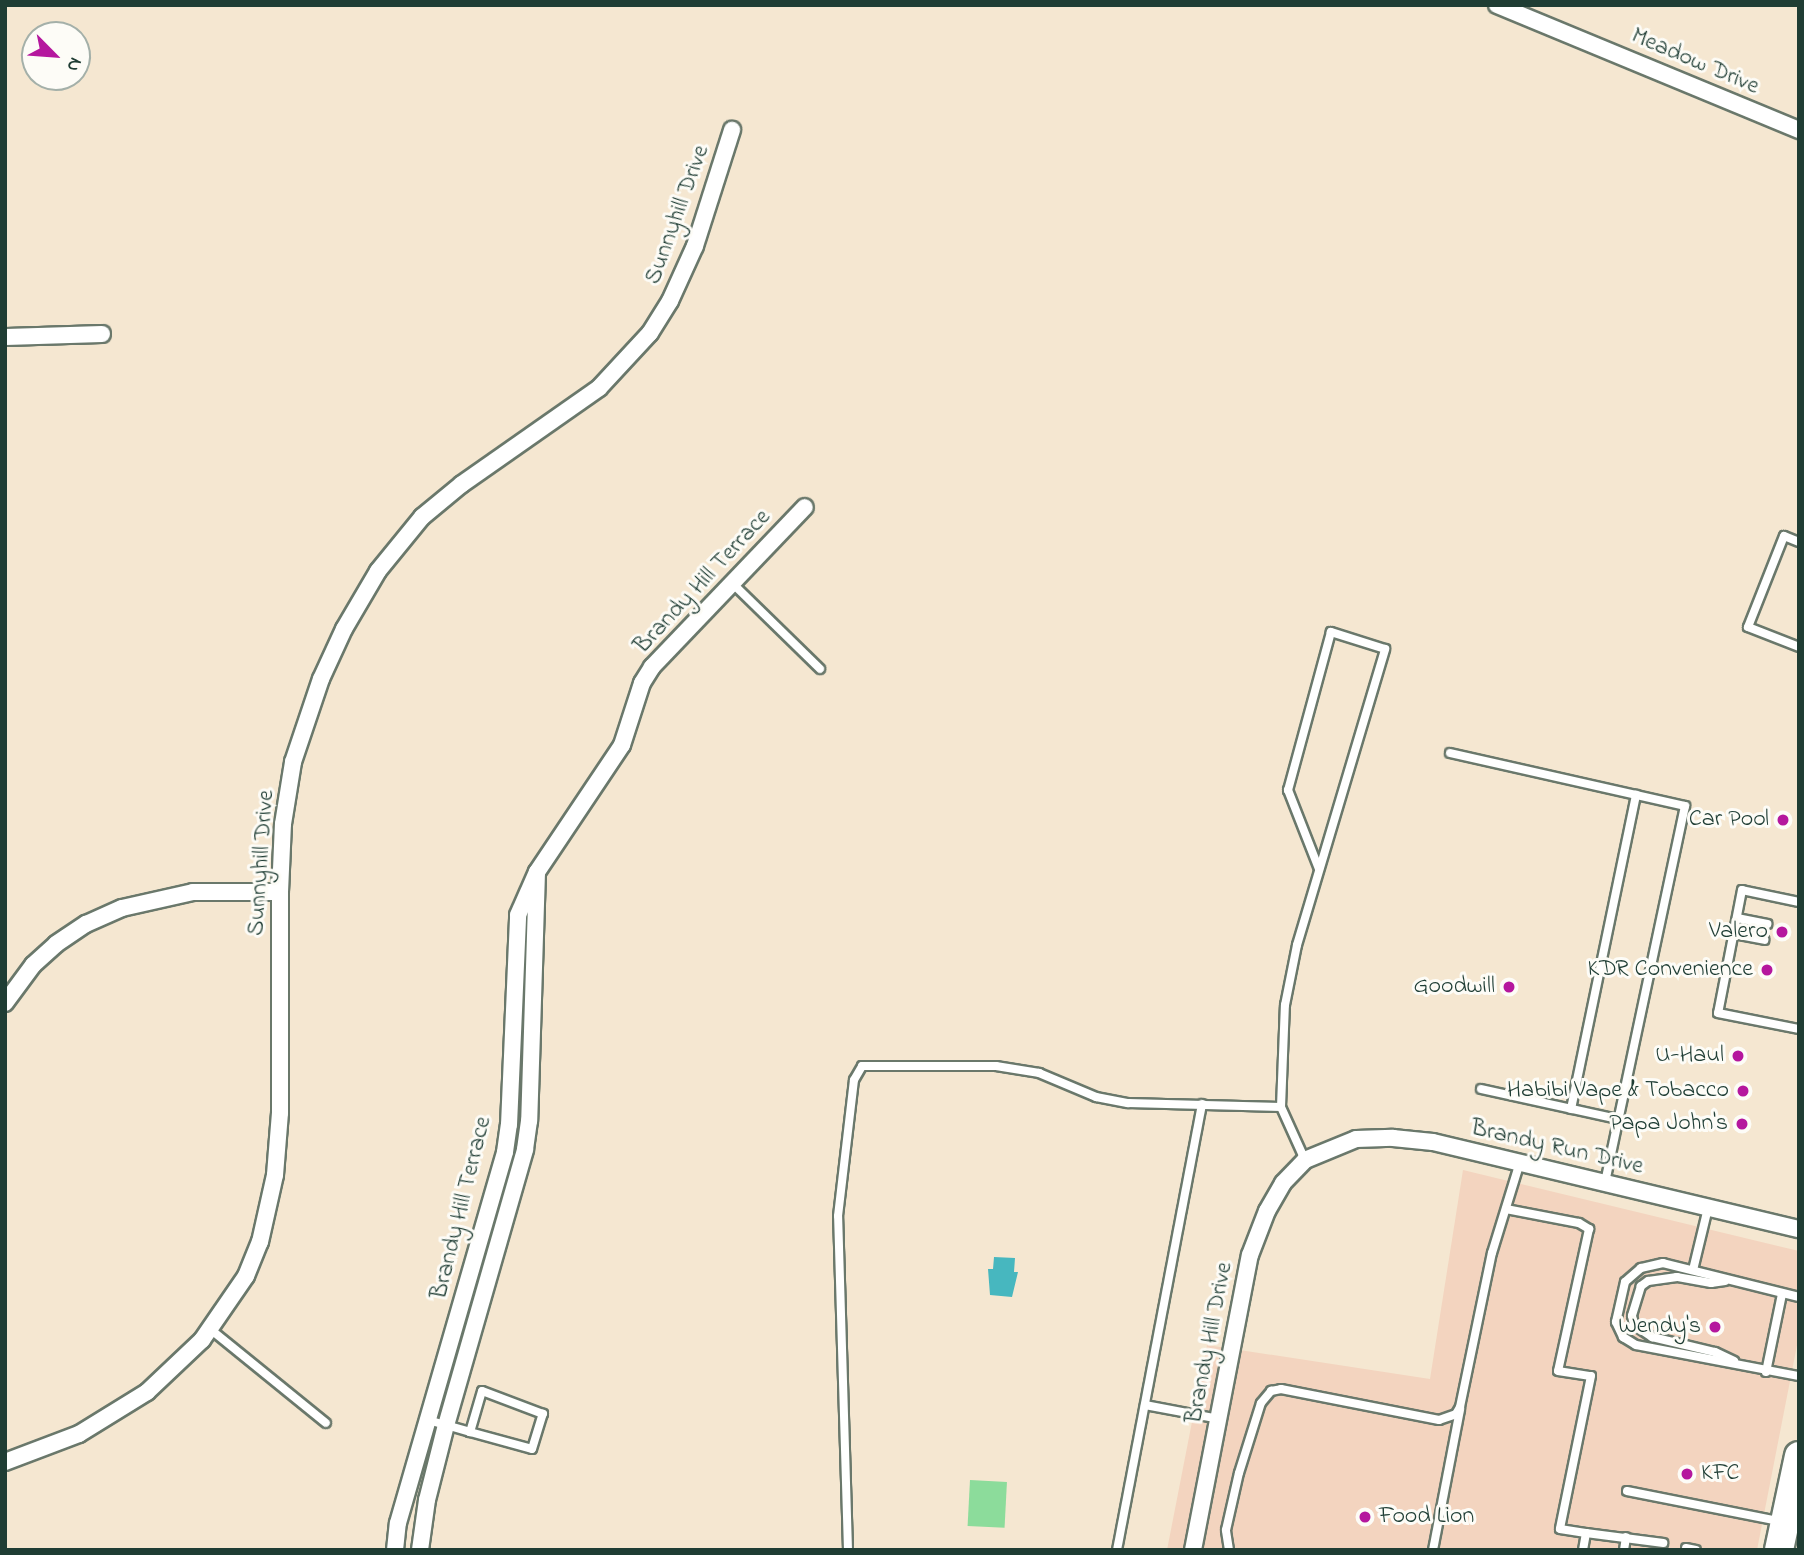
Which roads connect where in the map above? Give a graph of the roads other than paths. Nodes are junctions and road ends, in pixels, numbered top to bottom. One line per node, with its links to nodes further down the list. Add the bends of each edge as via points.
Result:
1 (1497, 5): 3 (street, Meadow Drive)
2 (732, 130): 15 (street, Sunnyhill Drive, via 695,246 650,333 599,388 432,509 378,570 344,629 302,730 283,824)
3 (1799, 130)
4 (102, 334): 5 (street)
5 (5, 337)
6 (805, 507): 8 (street, Brandy Hill Terrace)
7 (1799, 542): 9 (lane, via 1784,536 1748,627)
8 (732, 583): 10 (lane); 14 (street, Brandy Hill Terrace, via 652,667 642,683 622,745)
9 (1799, 646)
10 (821, 668)
11 (1450, 753): 12 (lane)
12 (1636, 795): 26 (lane); 27 (lane, via 1685,806)
13 (1319, 869): 13 (lane, via 1385,649 1331,632 1288,790); 25 (lane, via 1285,1005)
14 (537, 872): 45 (street, Brandy Hill Terrace, via 518,915 505,1152); 47 (street, Brandy Hill Terrace, via 529,1121)
15 (280, 892): 21 (street, via 193,892 122,908 55,944); 38 (street, Sunnyhill Drive, via 280,1114 271,1206 246,1276)
16 (1799, 902): 17 (lane, via 1742,890)
17 (1737, 918): 18 (lane); 19 (lane)
18 (1767, 924)
19 (1734, 934): 20 (lane); 22 (lane, via 1718,1013)
20 (1764, 940)
21 (5, 1003)
22 (1799, 1029)
23 (1480, 1089): 26 (lane)
24 (1202, 1104): 25 (lane); 42 (lane); 59 (lane, via 1128,1103 1096,1097 1039,1073 996,1066 862,1066 854,1080 838,1216)
25 (1281, 1107): 28 (lane)
26 (1571, 1109): 27 (lane)
27 (1618, 1119): 30 (lane)
28 (1305, 1160): 29 (street, Brandy Run Drive, via 1356,1139 1393,1138); 44 (street, Brandy Hill Drive, via 1283,1183 1250,1255)
29 (1520, 1162): 30 (street, Brandy Run Drive); 32 (lane)
30 (1605, 1183): 31 (street, Brandy Run Drive)
31 (1708, 1208): 33 (street, Brandy Run Drive); 34 (lane)
32 (1506, 1209): 43 (lane, via 1492,1253); 52 (lane, via 1589,1229 1558,1371 1591,1376 1560,1529)
33 (1799, 1229)
34 (1693, 1270): 35 (lane); 39 (lane, via 1662,1264 1641,1268 1625,1282 1616,1322 1623,1337 1636,1345)
35 (1731, 1280): 36 (lane); 39 (lane, via 1712,1283 1659,1277 1641,1286 1632,1316 1634,1325 1652,1337 1715,1352)
36 (1782, 1294): 37 (lane); 40 (lane)
37 (1799, 1297)
38 (210, 1329): 46 (lane); 50 (street, Sunnyhill Drive, via 179,1364 113,1416)
39 (1745, 1366): 40 (lane)
40 (1766, 1372): 41 (lane)
41 (1799, 1376)
42 (1145, 1405): 44 (lane); 60 (lane)
43 (1460, 1407): 62 (lane, via 1456,1414 1439,1420 1281,1389 1271,1391 1261,1403 1239,1473 1226,1530); 63 (lane)
44 (1219, 1419): 61 (street, Brandy Hill Drive)
45 (428, 1420): 47 (lane); 57 (street, Brandy Hill Terrace, via 398,1523)
46 (326, 1423)
47 (446, 1425): 48 (lane); 58 (street, Brandy Hill Terrace)
48 (470, 1432): 48 (lane, via 532,1449 543,1414 482,1391)
49 (1799, 1456): 53 (highway)
50 (5, 1462)
51 (1627, 1491): 53 (lane)
52 (1586, 1533): 54 (lane); 64 (lane)
53 (1782, 1536)
54 (1626, 1537): 55 (lane); 65 (lane)
55 (1663, 1543)
56 (1686, 1548): 66 (lane)
57 (395, 1550)
58 (420, 1550)
59 (848, 1550)
60 (1118, 1550)
61 (1193, 1550)
62 (1229, 1550)
63 (1433, 1550)
64 (1583, 1550)
65 (1624, 1550)
66 (1696, 1550)

